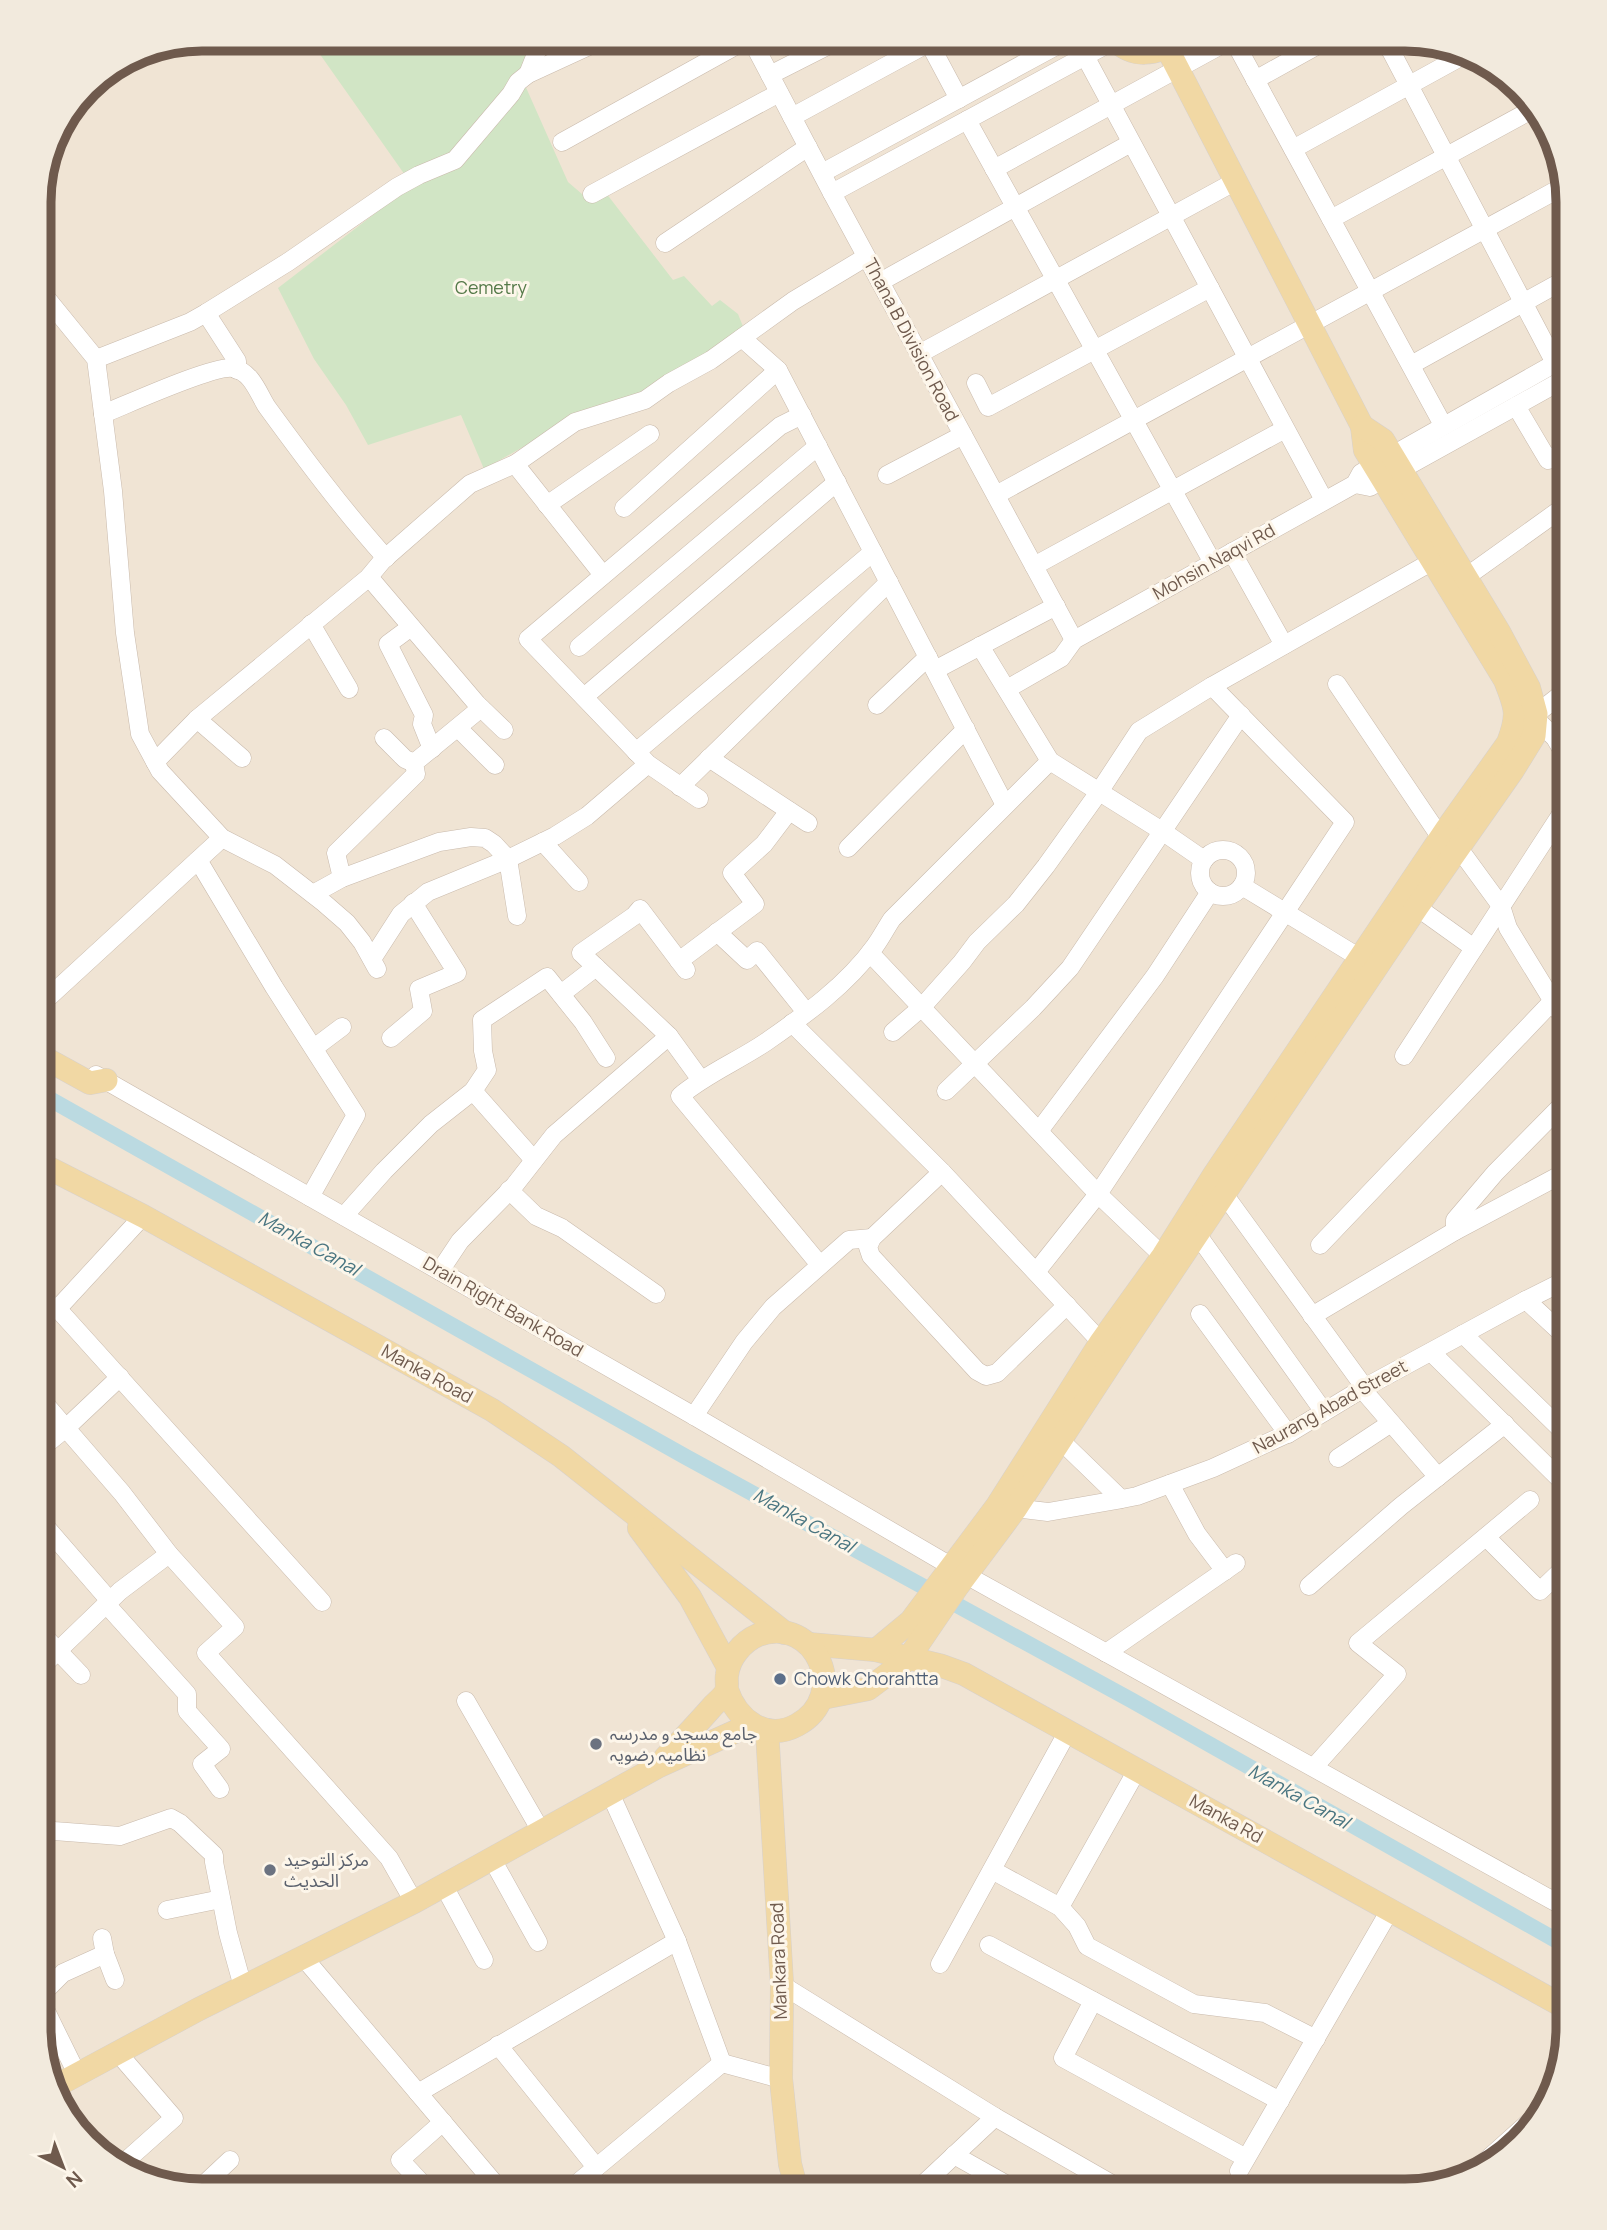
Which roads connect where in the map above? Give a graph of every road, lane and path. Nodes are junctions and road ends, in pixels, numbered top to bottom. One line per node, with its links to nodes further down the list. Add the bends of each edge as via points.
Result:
1 (537, 51): 20 (street)
2 (578, 51): 20 (street)
3 (727, 51): 30 (street)
4 (756, 51): 21 (street, Thana B Division Road)
5 (817, 51): 21 (street)
6 (911, 51): 28 (street)
7 (936, 51): 25 (street)
8 (1047, 51): 25 (street)
9 (1093, 51): 17 (street)
10 (1134, 51): 11 (main road)
11 (1157, 51)
12 (1174, 51): 19 (main road)
13 (1210, 51): 19 (street)
14 (1239, 51): 22 (street)
15 (1307, 51): 22 (street)
16 (1391, 51): 23 (street)
17 (1084, 56): 26 (street); 29 (street)
18 (1456, 60): 23 (street)
19 (1178, 68): 26 (street); 37 (main road)
20 (528, 74): 54 (street, via 455,160 397,187)
21 (770, 75): 24 (street, Thana B Division Road)
22 (1255, 80): 33 (street)
23 (1409, 85): 33 (street); 34 (street)
24 (779, 93): 28 (street, Thana B Division Road); 40 (street)
25 (959, 99): 36 (street)
26 (1111, 105): 31 (street); 35 (street)
27 (1527, 113): 34 (street)
28 (792, 117): 32 (street, Thana B Division Road)
29 (967, 120): 35 (street); 39 (street)
30 (562, 142)
31 (1131, 143): 41 (street); 42 (street)
32 (808, 147): 36 (street, Thana B Division Road); 45 (street)
33 (1293, 149): 43 (street)
34 (1447, 156): 43 (street); 44 (street)
35 (994, 169): 41 (street)
36 (822, 173): 39 (street, Thana B Division Road)
37 (1236, 181): 42 (street); 55 (main road)
38 (1555, 191): 44 (street)
39 (832, 193): 46 (street, Thana B Division Road)
40 (592, 194)
41 (1015, 207): 47 (street); 48 (street)
42 (1171, 216): 47 (street); 50 (street)
43 (1331, 219): 51 (street)
44 (1485, 229): 51 (street); 52 (street)
45 (665, 243)
46 (866, 257): 48 (street, Thana B Division Road); 56 (street)
47 (1055, 279): 57 (street); 59 (street)
48 (880, 282): 59 (street, Thana B Division Road)
49 (1556, 285): 52 (street)
50 (1210, 288): 57 (street); 60 (street)
51 (1370, 291): 55 (street); 63 (street)
52 (1524, 303): 58 (street); 63 (street)
53 (51, 304): 61 (street)
54 (206, 313): 61 (street); 64 (street, via 237,361)
55 (1310, 324): 60 (street); 79 (main road, via 1362,426 1365,450)
56 (742, 338): 65 (street); 78 (street, via 645,400 575,422)
57 (1094, 350): 66 (street, via 988,407); 71 (street)
58 (1556, 350)
59 (919, 354): 75 (street, Thana B Division Road)
60 (1247, 358): 71 (street); 73 (street)
61 (96, 359): 69 (street)
62 (1556, 362): 72 (street, Mohsin Naqvi Rd)
63 (1411, 366): 72 (street)
64 (237, 370): 69 (street, via 203,374); 90 (street, via 248,376 314,470)
65 (778, 370): 70 (street); 86 (street)
66 (976, 383)
67 (1556, 384): 68 (street, Mohsin Naqvi Rd)
68 (1516, 406): 77 (street, via 1548,460); 79 (street, Mohsin Naqvi Rd)
69 (103, 414): 127 (street, via 140,734)
70 (802, 415): 76 (street); 94 (street, via 780,426)
71 (1134, 420): 82 (street); 83 (street)
72 (1443, 425): 79 (street, Mohsin Naqvi Rd)
73 (1285, 429): 82 (street); 84 (street)
74 (650, 434): 85 (street)
75 (963, 435): 80 (street); 83 (street, Thana B Division Road)
76 (818, 446): 81 (street); 104 (street)
77 (1556, 456)
78 (515, 464): 85 (street); 90 (street, via 470,484)
79 (1388, 467): 84 (street, Mohsin Naqvi Rd, via 1370,487 1355,484); 91 (main road); 96 (main road)
80 (887, 475)
81 (837, 482): 88 (street); 110 (street)
82 (1173, 491): 92 (street); 93 (street)
83 (996, 495): 93 (street, Thana B Division Road)
84 (1324, 500): 89 (street, Mohsin Naqvi Rd)
85 (547, 505): 94 (street)
86 (624, 508)
87 (1556, 514): 96 (street)
88 (873, 552): 97 (street); 124 (street)
89 (1232, 552): 92 (street, Mohsin Naqvi Rd); 102 (street)
90 (386, 558): 95 (street)
91 (1433, 561): 102 (street); 139 (main road, via 1505,680 1516,712 1508,743)
92 (1213, 563): 101 (street, Mohsin Naqvi Rd)
93 (1034, 566): 98 (street, Thana B Division Road)
94 (603, 575): 110 (street, via 528,639)
95 (369, 577): 99 (street); 100 (street)
96 (1466, 577): 115 (main road, via 1529,688)
97 (889, 582): 105 (street); 125 (street)
98 (1056, 606): 101 (street, Thana B Division Road); 103 (street)
99 (311, 624): 108 (street); 116 (street)
100 (411, 628): 113 (street); 122 (street, via 388,644 424,716 422,724)
101 (1074, 640): 109 (street, Mohsin Naqvi Rd, via 1061,658)
102 (1284, 645): 107 (street)
103 (980, 646): 105 (street); 109 (street)
104 (579, 647)
105 (931, 664): 112 (street); 118 (street)
106 (1336, 684): 139 (street)
107 (1212, 686): 114 (street); 131 (street, via 1139,731)
108 (349, 689)
109 (1007, 690): 126 (street)
110 (584, 697): 124 (street)
111 (1556, 700): 115 (street)
112 (877, 705)
113 (481, 708): 117 (street); 119 (street)
114 (1241, 715): 137 (street); 153 (street, via 1345,822)
115 (1536, 716): 121 (street); 139 (main road, via 1528,748)
116 (197, 719): 123 (street); 127 (street)
117 (458, 728): 122 (street); 129 (street)
118 (966, 729): 133 (street); 141 (street)
119 (504, 730)
120 (384, 738): 128 (street)
121 (1556, 740)
122 (432, 749): 128 (street)
123 (242, 758)
124 (642, 758): 130 (street); 140 (street, via 587,816)
125 (709, 758): 130 (street); 134 (street)
126 (1050, 761): 131 (street); 133 (street)
127 (155, 762): 138 (street)
128 (414, 763): 145 (street, via 416,774 336,853)
129 (495, 765)
130 (680, 787): 132 (street)
131 (1099, 792): 137 (street); 165 (street, via 1016,904)
132 (699, 799)
133 (1006, 806): 157 (street, via 892,919)
134 (789, 811): 136 (street); 155 (street, via 764,844 732,873 755,904)
135 (1556, 822): 152 (street)
136 (808, 824)
137 (1162, 831): 144 (street); 176 (street, via 1070,968)
138 (222, 838): 143 (street); 149 (street, via 275,866)
139 (1448, 839): 150 (main road); 152 (street)
140 (543, 842): 142 (street); 146 (street)
141 (848, 848)
142 (508, 859): 145 (street, via 485,838 471,837 439,842); 151 (street, via 428,892); 154 (street)
143 (198, 860): 161 (street); 171 (street)
144 (1204, 860): 147 (street, via 1215,851 1236,854 1245,865); 148 (street, via 1201,881)
145 (342, 878): 149 (street)
146 (579, 882)
147 (1242, 886): 148 (street, via 1224,896); 153 (street)
148 (1210, 892): 182 (street, via 1155,976)
149 (313, 894): 151 (street, via 347,923 374,964 401,914)
150 (1409, 901): 156 (street); 158 (main road); 189 (main road)
151 (413, 903): 170 (street, via 457,973 419,989 423,1011)
152 (1501, 906): 156 (street); 163 (street, via 1508,928)
153 (1286, 913): 158 (street); 188 (street)
154 (517, 916)
155 (717, 932): 159 (street, via 682,965 640,909 581,953); 166 (street, via 747,960 757,951)
156 (1474, 948): 173 (street)
157 (870, 953): 165 (street); 166 (street)
158 (1360, 958): 197 (main road)
159 (596, 967): 160 (street); 169 (street)
160 (561, 994): 174 (street); 179 (street, via 547,977 482,1020 486,1070)
161 (51, 995)
162 (1556, 998): 163 (street)
163 (1553, 1001): 164 (street); 196 (street)
164 (1556, 1006)
165 (922, 1007): 168 (street); 176 (street)
166 (799, 1018): 178 (street); 185 (street)
167 (342, 1027): 171 (street)
168 (893, 1032)
169 (669, 1036): 178 (street); 183 (street, via 554,1135)
170 (391, 1038)
171 (314, 1048): 190 (street, via 356,1115)
172 (51, 1049): 177 (street, Drain Right Bank Road)
173 (1404, 1056)
174 (606, 1058)
175 (51, 1062): 177 (main road, via 89,1083)
176 (977, 1064): 180 (street); 182 (street)
177 (106, 1080): 190 (street, Drain Right Bank Road)
178 (701, 1080): 198 (street, via 680,1096)
179 (473, 1091): 183 (street); 192 (street, via 431,1124)
180 (946, 1091)
181 (1556, 1112): 193 (street, via 1455,1220)
182 (1039, 1131): 188 (street)
183 (534, 1160): 187 (street)
184 (51, 1167): 191 (main road, Manka Road)
185 (942, 1172): 195 (street); 200 (street)
186 (1556, 1178): 193 (street)
187 (509, 1190): 199 (street, via 460,1241); 202 (street, via 537,1216 562,1228)
188 (1098, 1194): 197 (street); 200 (street)
189 (1224, 1194): 194 (main road); 208 (street)
190 (310, 1197): 192 (street, Drain Right Bank Road)
191 (143, 1216): 205 (street); 229 (main road, Manka Road, via 492,1410)
192 (344, 1216): 199 (street, Drain Right Bank Road)
193 (1455, 1231): 208 (street)
194 (1197, 1234): 216 (street); 224 (main road)
195 (872, 1238): 198 (street, via 849,1240); 204 (street, via 871,1256 976,1371 986,1376 997,1373)
196 (1320, 1245)
197 (1163, 1256): 211 (main road)
198 (820, 1265): 217 (street, via 773,1307)
199 (440, 1271): 217 (street, Drain Right Bank Road)
200 (1036, 1272): 204 (street)
201 (1556, 1286): 203 (street, Naurang Abad Street)
202 (656, 1294)
203 (1526, 1300): 209 (street); 210 (street, Naurang Abad Street)
204 (1067, 1305): 211 (street)
205 (56, 1307): 206 (street); 213 (street)
206 (51, 1308)
207 (1200, 1314): 222 (street)
208 (1312, 1316): 214 (street)
209 (1556, 1327)
210 (1463, 1334): 212 (street, Naurang Abad Street); 219 (street)
211 (1101, 1342): 232 (main road)
212 (1431, 1352): 214 (street, Naurang Abad Street); 220 (street)
213 (120, 1377): 221 (street); 240 (street)
214 (1363, 1388): 216 (street, Naurang Abad Street); 218 (street)
215 (51, 1411): 221 (street)
216 (1324, 1412): 222 (street, Naurang Abad Street)
217 (694, 1416): 236 (street, Drain Right Bank Road)
218 (1391, 1423): 225 (street); 227 (street)
219 (1556, 1423)
220 (1505, 1424): 226 (street); 227 (street)
221 (66, 1428): 223 (street); 235 (street)
222 (1287, 1434): 228 (street, Naurang Abad Street)
223 (51, 1440)
224 (1060, 1440): 230 (street); 232 (main road)
225 (1338, 1458)
226 (1556, 1474)
227 (1438, 1477): 238 (street)
228 (1170, 1484): 230 (street, Naurang Abad Street); 247 (street, via 1197,1534 1231,1567)
229 (612, 1496): 242 (main road, Manka Road); 250 (main road, via 690,1597)
230 (1121, 1499): 232 (street, Naurang Abad Street, via 1048,1512)
231 (1530, 1500): 234 (street)
232 (1006, 1507): 236 (main road)
233 (51, 1533): 239 (street)
234 (1486, 1537): 237 (street, via 1540,1591); 258 (street, via 1358,1643 1397,1674)
235 (169, 1554): 239 (street); 268 (street, via 236,1627 206,1653 389,1858)
236 (954, 1576): 241 (main road); 247 (street, Drain Right Bank Road)
237 (1556, 1576)
238 (1310, 1586)
239 (108, 1602): 246 (street); 260 (street, via 187,1694 187,1711 221,1749 202,1764)
240 (321, 1602)
241 (918, 1627): 245 (main road); 249 (main road)
242 (785, 1633): 243 (main road); 250 (main road, via 771,1632 744,1643)
243 (808, 1644): 245 (main road, Manka Rd); 253 (main road, via 820,1660 825,1678)
244 (51, 1645): 246 (street)
245 (876, 1650): 249 (main road, Manka Rd)
246 (57, 1651): 248 (street); 251 (street)
247 (1107, 1653): 258 (street, Drain Right Bank Road)
248 (51, 1657)
249 (908, 1659): 253 (main road, via 868,1689); 256 (main road, Manka Rd, via 964,1674)
250 (729, 1667): 252 (main road)
251 (81, 1675)
252 (727, 1690): 255 (main road, via 740,1716); 257 (main road)
253 (822, 1698): 255 (main road, via 806,1720 794,1727)
254 (466, 1701): 263 (street)
255 (759, 1727): 257 (main road); 281 (main road, Mankara Road)
256 (1068, 1731): 259 (main road, Manka Rd); 265 (street)
257 (659, 1766): 261 (main road)
258 (1314, 1768): 269 (street, Drain Right Bank Road)
259 (1138, 1770): 270 (street); 272 (main road, Manka Rd)
260 (220, 1789)
261 (610, 1793): 263 (main road); 273 (street)
262 (51, 1830): 267 (street, via 120,1836 172,1818 214,1855)
263 (541, 1831): 264 (main road)
264 (492, 1858): 266 (main road); 274 (street)
265 (992, 1870): 270 (street); 278 (street)
266 (443, 1886): 268 (main road); 277 (street)
267 (221, 1899): 271 (street); 282 (street)
268 (414, 1902): 276 (main road)
269 (1556, 1902)
270 (1060, 1907): 286 (street, via 1087,1946 1194,2004 1265,2013)
271 (167, 1910)
272 (1391, 1910): 284 (main road, Manka Rd); 286 (street)
273 (677, 1941): 287 (street); 289 (street)
274 (538, 1942)
275 (989, 1945): 283 (street)
276 (304, 1958): 282 (main road); 293 (street)
277 (484, 1960)
278 (940, 1964)
279 (115, 1980): 280 (street, via 103,1946)
280 (51, 1985)
281 (782, 1985): 291 (main road, Mankara Road); 295 (street)
282 (243, 1987): 288 (main road)
283 (1093, 2001): 294 (street); 294 (street, via 1063,2058 1243,2164)
284 (1556, 2002)
285 (51, 2023): 290 (street)
286 (1316, 2039): 294 (street)
287 (498, 2045): 293 (street); 300 (street)
288 (118, 2053): 290 (main road); 298 (street, via 174,2119)
289 (722, 2063): 291 (street); 300 (street)
290 (77, 2074): 292 (main road)
291 (781, 2079): 305 (main road, Mankara Road)
292 (61, 2083)
293 (418, 2093): 296 (street)
294 (1280, 2101)
295 (995, 2117): 297 (street); 308 (street)
296 (443, 2122): 302 (street, via 400,2160); 303 (street)
297 (954, 2155): 306 (street); 307 (street)
298 (128, 2160)
299 (230, 2160): 301 (street)
300 (596, 2167): 304 (street)
301 (210, 2179)
302 (418, 2179)
303 (491, 2179)
304 (582, 2179)
305 (794, 2179)
306 (929, 2179)
307 (997, 2179)
308 (1103, 2179)

